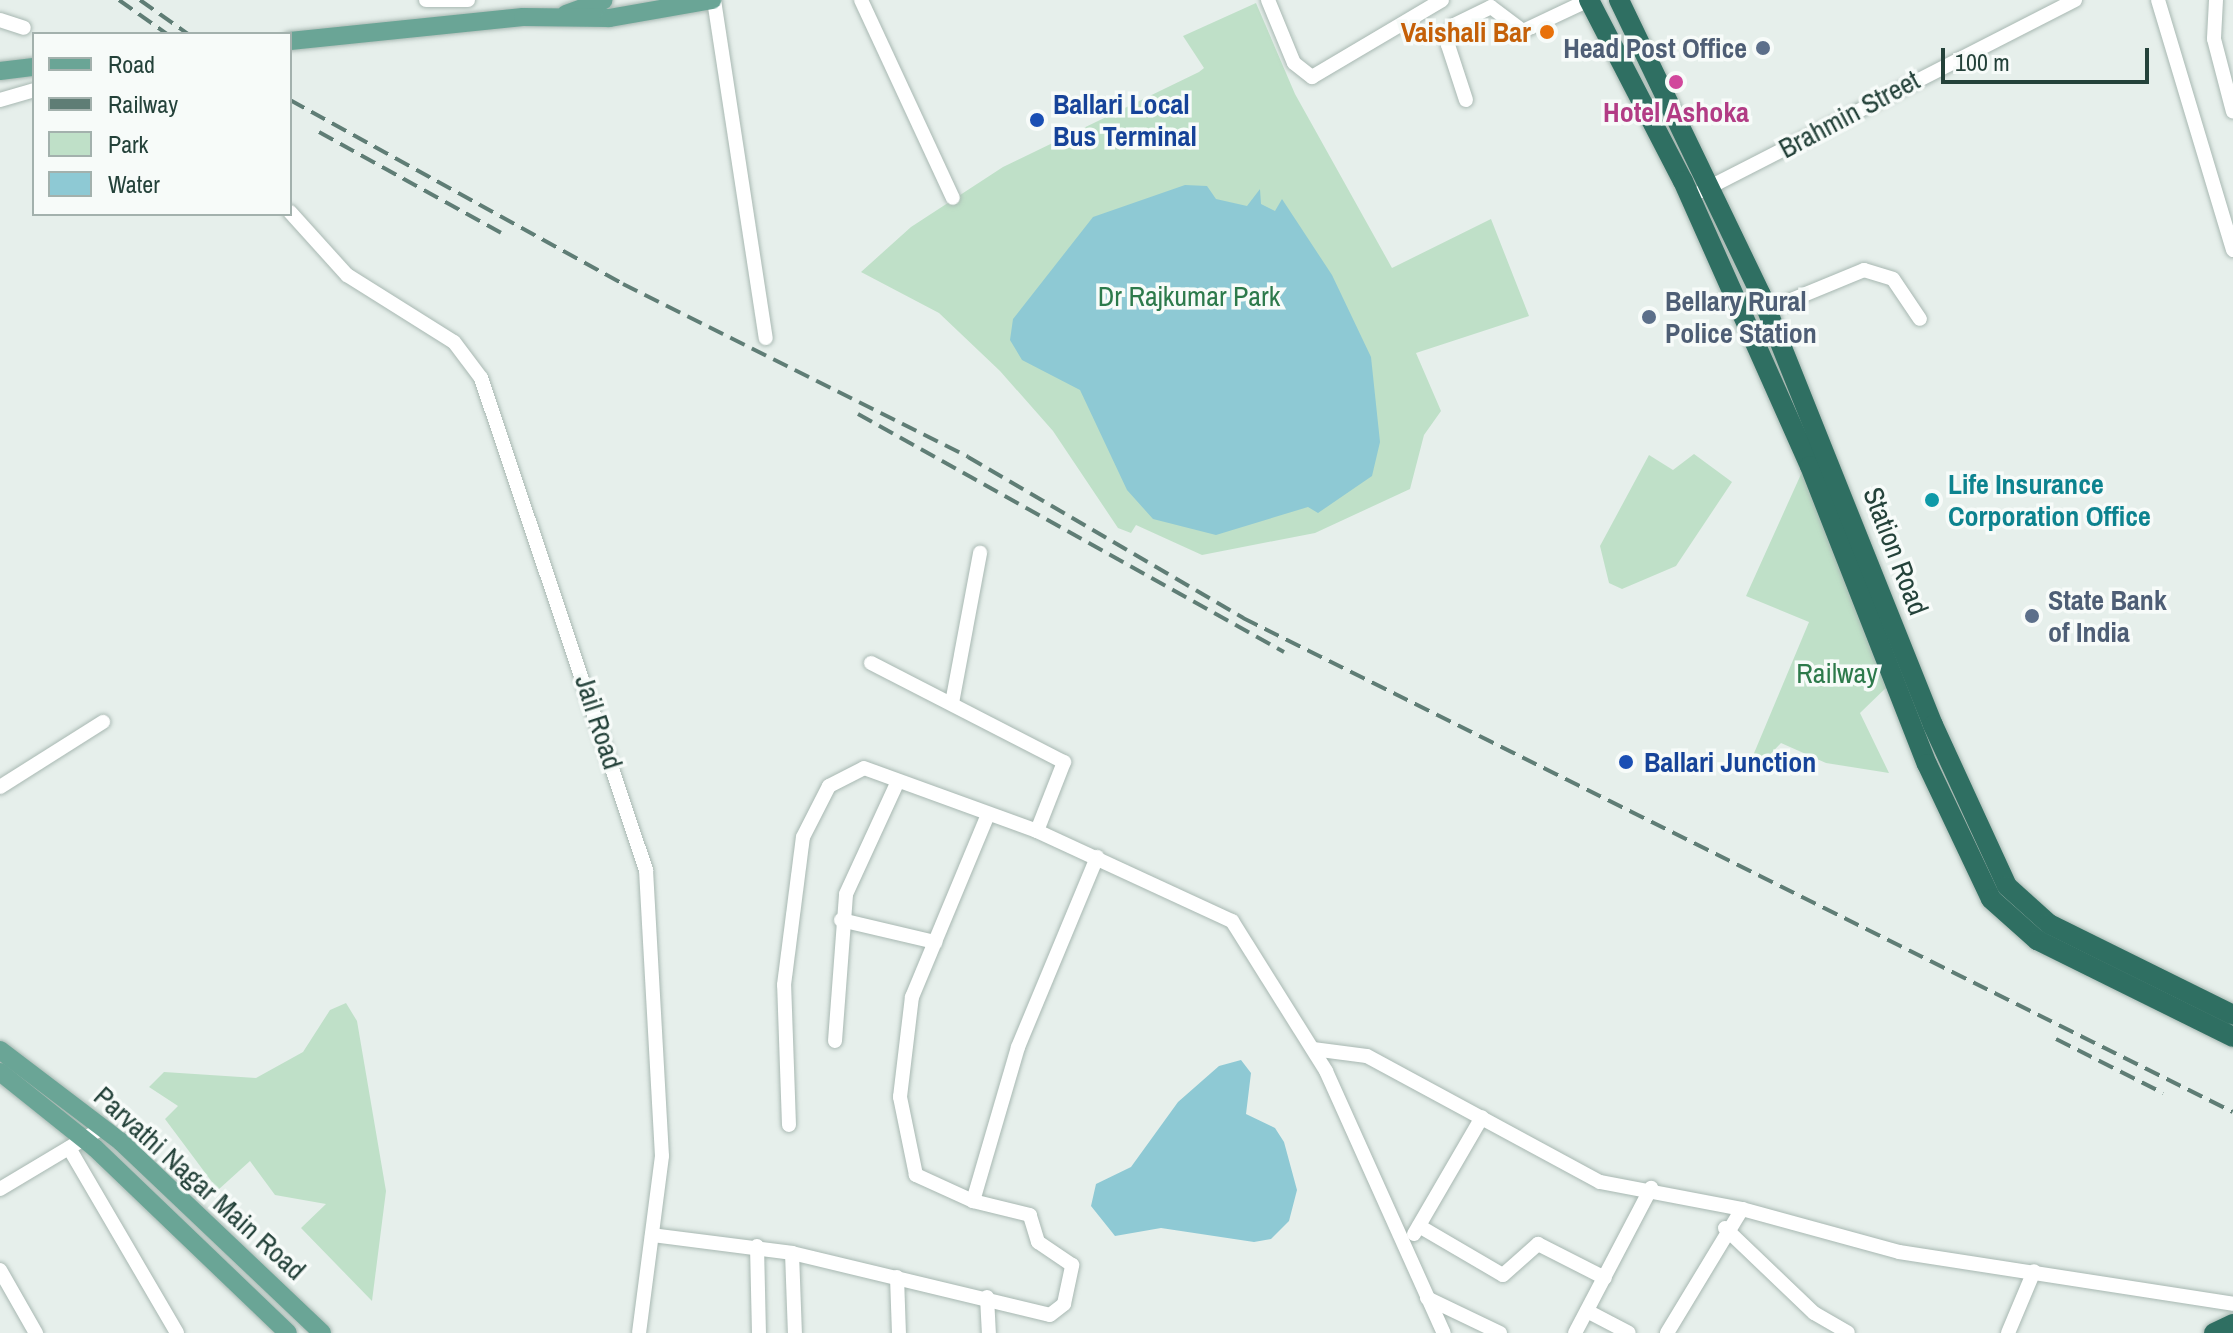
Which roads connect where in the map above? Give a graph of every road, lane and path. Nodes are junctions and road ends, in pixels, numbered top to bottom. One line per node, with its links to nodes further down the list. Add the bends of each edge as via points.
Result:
1 (426, 0): 2 (street)
2 (468, 0)
3 (604, 0): 13 (main road)
4 (713, 0): 13 (main road, via 609,18); 30 (street)
5 (861, 0): 25 (street)
6 (1268, 0): 7 (street, via 1294,63 1312,77)
7 (1442, 0)
8 (1589, 0): 21 (street, via 1523,31 1491,7 1454,25 1448,45); 24 (highway, Station Road)
9 (1619, 0): 23 (highway, Station Road)
10 (2075, 0): 23 (street, Brahmin Street)
11 (2158, 0): 27 (street)
12 (2216, 0): 22 (street, via 2214,39)
13 (566, 14): 16 (main road)
14 (0, 20): 15 (street)
15 (24, 28)
16 (292, 41)
17 (32, 67): 18 (main road)
18 (0, 71)
19 (32, 91): 20 (street)
20 (0, 100)
21 (1466, 100)
22 (2233, 112)
23 (1709, 187): 24 (street, Brahmin Street); 28 (highway, Station Road)
24 (1690, 196): 40 (highway, Station Road, via 1795,432 1927,764)
25 (953, 198)
26 (292, 214): 59 (street, Jail Road, via 347,275 454,342 502,424 646,870 662,1156)
27 (2233, 250)
28 (1767, 310): 29 (street, via 1864,270 1893,279); 40 (highway, Station Road)
29 (1920, 319)
30 (766, 338)
31 (980, 553): 33 (street)
32 (871, 663): 33 (street)
33 (952, 703): 38 (street, via 1064,762)
34 (103, 722): 36 (street)
35 (898, 781): 37 (street); 41 (street); 50 (street, via 864,768 838,775 803,837 784,985)
36 (0, 787)
37 (988, 814): 38 (street); 42 (street)
38 (1037, 831): 39 (street)
39 (1097, 857): 46 (street, via 1232,921); 55 (street, via 1018,1047)
40 (1999, 893): 43 (highway, Station Road, via 2049,924); 44 (highway, Station Road, via 2037,940)
41 (841, 920): 42 (street); 45 (street)
42 (935, 942): 55 (street, via 909,1010 900,1097 916,1175)
43 (2233, 1015)
44 (2233, 1037)
45 (835, 1041)
46 (1313, 1049): 49 (street, via 1351,1050); 61 (street)
47 (0, 1050): 51 (main road, Parvathi Nagar Main Road)
48 (0, 1072): 52 (main road, Parvathi Nagar Main Road)
49 (1482, 1117): 53 (street, via 1600,1182); 57 (street)
50 (789, 1125)
51 (102, 1128): 52 (street); 75 (main road, Parvathi Nagar Main Road)
52 (75, 1142): 54 (street); 73 (street); 74 (main road, Parvathi Nagar Main Road)
53 (1651, 1188): 56 (street); 66 (street)
54 (0, 1189)
55 (973, 1201): 67 (street, via 1030,1215 1038,1242 1074,1271 1057,1314)
56 (1742, 1209): 58 (street); 64 (street, via 1842,1240)
57 (1419, 1226): 61 (street); 66 (street, via 1503,1275 1538,1244)
58 (1725, 1228): 85 (street); 86 (street, via 1814,1313)
59 (652, 1235): 60 (street); 76 (street, Jail Road)
60 (757, 1246): 62 (street); 77 (street)
61 (1407, 1248): 68 (street)
62 (792, 1253): 65 (street); 78 (street)
63 (0, 1270): 72 (street)
64 (2034, 1271): 69 (street); 87 (street)
65 (897, 1277): 67 (street); 79 (street)
66 (1605, 1278): 70 (street)
67 (987, 1297): 80 (street)
68 (1427, 1298): 81 (street); 82 (street)
69 (2233, 1304)
70 (1587, 1311): 83 (street); 84 (street)
71 (2233, 1324): 88 (highway)
72 (36, 1333)
73 (177, 1333)
74 (288, 1333)
75 (322, 1333)
76 (639, 1333)
77 (759, 1333)
78 (795, 1333)
79 (899, 1333)
80 (989, 1333)
81 (1444, 1333)
82 (1500, 1333)
83 (1575, 1333)
84 (1629, 1333)
85 (1667, 1333)
86 (1848, 1333)
87 (2008, 1333)
88 (2214, 1333)

